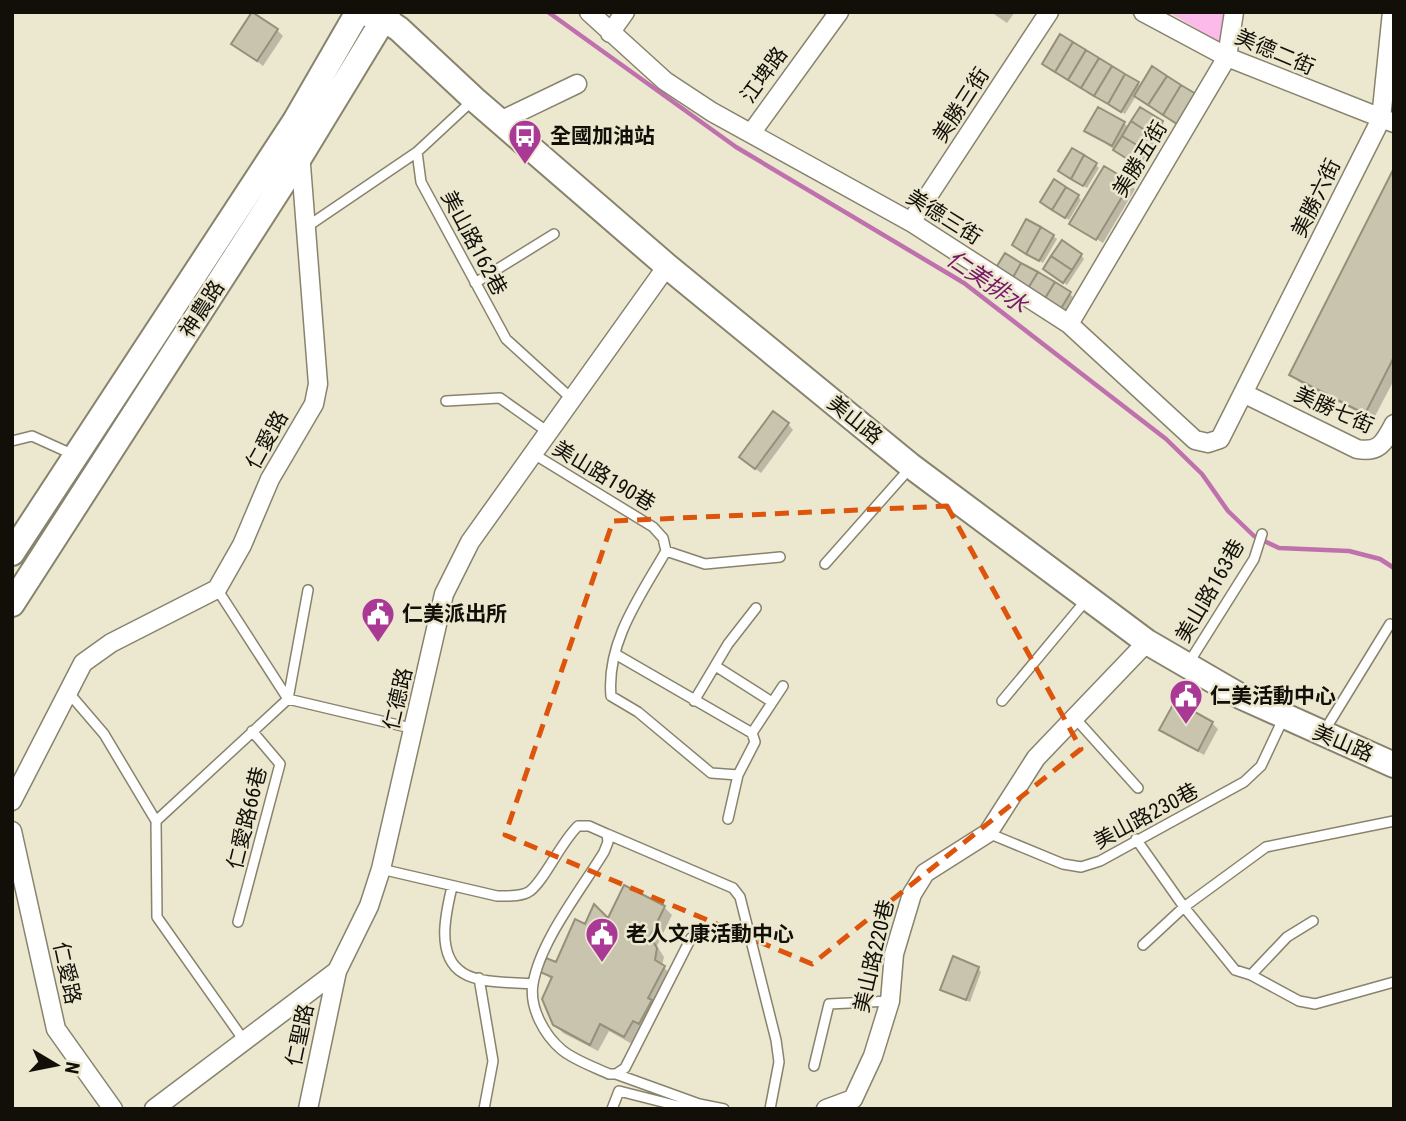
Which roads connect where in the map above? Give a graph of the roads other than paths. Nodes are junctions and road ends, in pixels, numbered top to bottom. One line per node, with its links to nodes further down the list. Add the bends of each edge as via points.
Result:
1 (589, 12): 9 (street, 美德三街)
2 (625, 12): 9 (street)
3 (839, 12): 16 (street, 江埤路)
4 (1049, 12): 19 (street, 美勝三街)
5 (1143, 12): 10 (street, 美德二街)
6 (1234, 12): 10 (street, 美勝五街)
7 (1392, 12): 15 (street, 美勝六街)
8 (373, 14): 12 (street, 美山路); 13 (street, 神農路); 18 (street, 神農路)
9 (610, 33): 16 (street, 美德三街, via 666,81)
10 (1227, 57): 15 (street, 美德二街); 24 (street, 美勝五街)
11 (577, 84): 14 (street)
12 (474, 99): 14 (street, 美山路); 17 (lane)
13 (295, 121): 18 (street, 仁愛路); 32 (street, 神農路)
14 (500, 121): 22 (street, 美山路)
15 (1387, 121): 25 (street, 美勝六街)
16 (752, 132): 19 (street, 美德三街)
17 (417, 152): 20 (lane); 23 (lane, 美山路162巷, via 421,182)
18 (301, 155): 20 (street, 仁愛路); 42 (street, 神農路)
19 (911, 222): 24 (street, 美德三街)
20 (308, 226): 39 (street, 仁愛路, via 318,384 314,404 270,479)
21 (554, 234): 23 (lane)
22 (667, 266): 26 (street, 仁德路); 33 (street, 美山路)
23 (475, 283): 26 (lane, 美山路162巷, via 506,339)
24 (1069, 324): 25 (street, 美德三街, via 1195,440 1208,443 1220,439)
25 (1245, 394): 28 (street, 美勝七街, via 1357,450 1371,452 1383,445)
26 (572, 399): 29 (street, 仁德路)
27 (446, 401): 29 (lane, via 500,398)
28 (1394, 424)
29 (548, 432): 31 (street, 仁德路)
30 (12, 441): 32 (lane, via 33,436)
31 (532, 453): 35 (lane, 美山路190巷, via 653,527 663,538); 57 (street, 仁德路, via 470,542 444,594)
32 (76, 456): 36 (street, 神農路)
33 (911, 466): 38 (lane); 41 (street, 美山路)
34 (1262, 534): 47 (lane, 美山路163巷, via 1254,559)
35 (666, 551): 37 (lane, via 705,564); 46 (lane, via 621,628)
36 (12, 553)
37 (780, 557)
38 (825, 564)
39 (217, 589): 50 (street, via 111,643 82,663); 51 (lane)
40 (308, 590): 51 (lane)
41 (1088, 598): 45 (street, 美山路); 53 (lane)
42 (12, 604)
43 (756, 608): 48 (lane, via 728,644)
44 (1390, 624): 60 (lane)
45 (1147, 642): 47 (street, 美山路); 56 (street, 美山路220巷)
46 (617, 655): 52 (lane); 62 (lane, via 611,696 638,712 711,773)
47 (1187, 666): 55 (street, 美山路)
48 (717, 667): 52 (lane); 54 (lane)
49 (783, 686): 54 (lane)
50 (66, 690): 64 (street); 66 (lane, via 104,734)
51 (288, 699): 57 (lane); 58 (lane)
52 (694, 701): 59 (lane)
53 (1002, 701)
54 (772, 702): 59 (lane)
55 (1284, 716): 60 (street, 美山路); 71 (lane, 美山路230巷, via 1261,766 1244,782)
56 (1074, 717): 63 (lane); 69 (street, 美山路220巷, via 1036,758)
57 (415, 729): 72 (street, 仁德路)
58 (252, 732): 66 (lane); 76 (lane, 仁愛路66巷, via 280,764)
59 (752, 733): 62 (lane, via 755,742)
60 (1323, 734): 61 (street, 美山路)
61 (1394, 765)
62 (738, 775): 65 (lane)
63 (1138, 788)
64 (12, 801)
65 (729, 819)
66 (156, 821): 85 (lane, via 157,916)
67 (1394, 821): 74 (lane, via 1266,847)
68 (12, 831): 89 (street, 仁愛路, via 56,1030)
69 (988, 833): 71 (lane, 美山路230巷, via 1081,867); 84 (street, 美山路220巷, via 925,873 912,894 894,954)
70 (607, 834): 73 (lane, via 578,826 530,891 496,896); 83 (lane, via 604,852 549,942); 96 (lane, via 733,888 740,897 776,1040 779,1062)
71 (1136, 839): 74 (lane)
72 (381, 869): 73 (lane); 79 (street, 仁德路, via 369,906)
73 (452, 887): 81 (lane, via 444,921 447,949 463,974)
74 (1184, 907): 78 (lane); 80 (lane, via 1235,971)
75 (1313, 921): 80 (lane, via 1287,937)
76 (239, 922)
77 (691, 938): 87 (lane, via 625,1068)
78 (1143, 945)
79 (337, 971): 85 (street, 仁德路); 91 (street, 仁聖路)
80 (1251, 975): 82 (lane, via 1299,1001 1315,1003)
81 (479, 978): 83 (lane); 92 (lane, via 493,1061)
82 (1394, 982)
83 (533, 984): 87 (lane, via 532,1001 544,1030 562,1051)
84 (890, 1001): 86 (lane, via 829,1004); 88 (street, 美山路220巷)
85 (243, 1039): 90 (street, 仁德路)
86 (814, 1066)
87 (616, 1074): 95 (lane)
88 (854, 1104): 97 (street, 美山路220巷)
89 (113, 1109)
90 (154, 1109)
91 (308, 1109)
92 (484, 1109)
93 (612, 1109): 94 (lane, via 619,1091)
94 (690, 1109)
95 (723, 1109)
96 (770, 1109)
97 (826, 1109)

